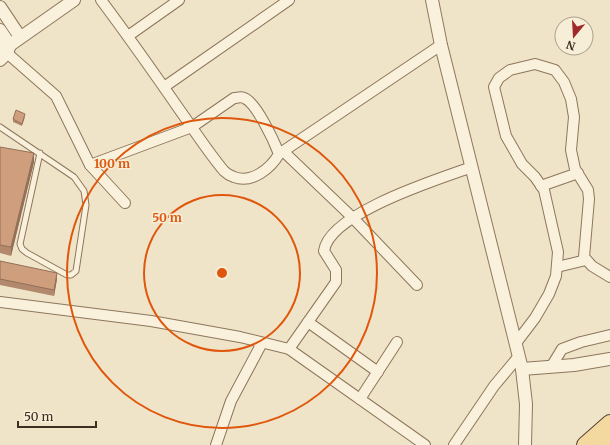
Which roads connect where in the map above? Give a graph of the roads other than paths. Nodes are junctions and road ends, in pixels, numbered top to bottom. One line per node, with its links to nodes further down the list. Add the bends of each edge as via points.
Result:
1 (74, 0): 9 (street)
2 (101, 0): 8 (street)
3 (179, 0): 8 (street)
4 (289, 0): 12 (street)
5 (432, 0): 10 (street)
6 (0, 7): 9 (street)
7 (0, 30): 11 (street)
8 (128, 36): 12 (street)
9 (20, 37): 11 (street)
10 (441, 44): 15 (street); 18 (street)
11 (4, 51): 17 (street, via 56,96)
12 (164, 87): 14 (street)
13 (0, 127): 16 (lane)
14 (192, 127): 15 (street, via 225,172 235,177 247,177 266,171); 15 (street, via 234,98 244,98 255,110); 17 (street)
15 (281, 152): 22 (street)
16 (40, 154): 16 (lane, via 20,244 27,253 71,275 76,272 86,205 84,191 74,177)
17 (90, 165): 21 (street)
18 (472, 167): 22 (street, via 385,200); 32 (street)
19 (578, 173): 20 (street); 20 (street, via 571,150 574,117 571,99 564,82 555,70 547,66 535,64 510,70 499,78 494,87 506,136 522,164); 23 (street, via 588,190 589,199 584,254)
20 (541, 186): 24 (street, via 558,252)
21 (125, 203)
22 (353, 218): 26 (street); 28 (street, via 326,243 324,251 336,270 336,282)
23 (586, 260): 24 (street); 25 (street)
24 (557, 267): 32 (street, via 550,294)
25 (610, 277)
26 (417, 285)
27 (0, 302): 31 (street, via 151,321)
28 (308, 322): 33 (street); 38 (street)
29 (610, 335): 36 (street, via 562,349)
30 (398, 342): 38 (street)
31 (262, 343): 33 (street); 42 (street, via 230,401)
32 (516, 343): 34 (street)
33 (289, 349): 39 (street)
34 (519, 356): 37 (street); 44 (street, via 494,386)
35 (610, 359): 36 (street)
36 (551, 367): 37 (street)
37 (522, 368): 45 (street, via 526,404)
38 (378, 372): 39 (street)
39 (360, 399): 43 (street)
40 (610, 423): 46 (main road)
41 (610, 441): 47 (main road)
42 (216, 445)
43 (425, 445)
44 (454, 445)
45 (525, 445)
46 (585, 445)
47 (605, 445)

